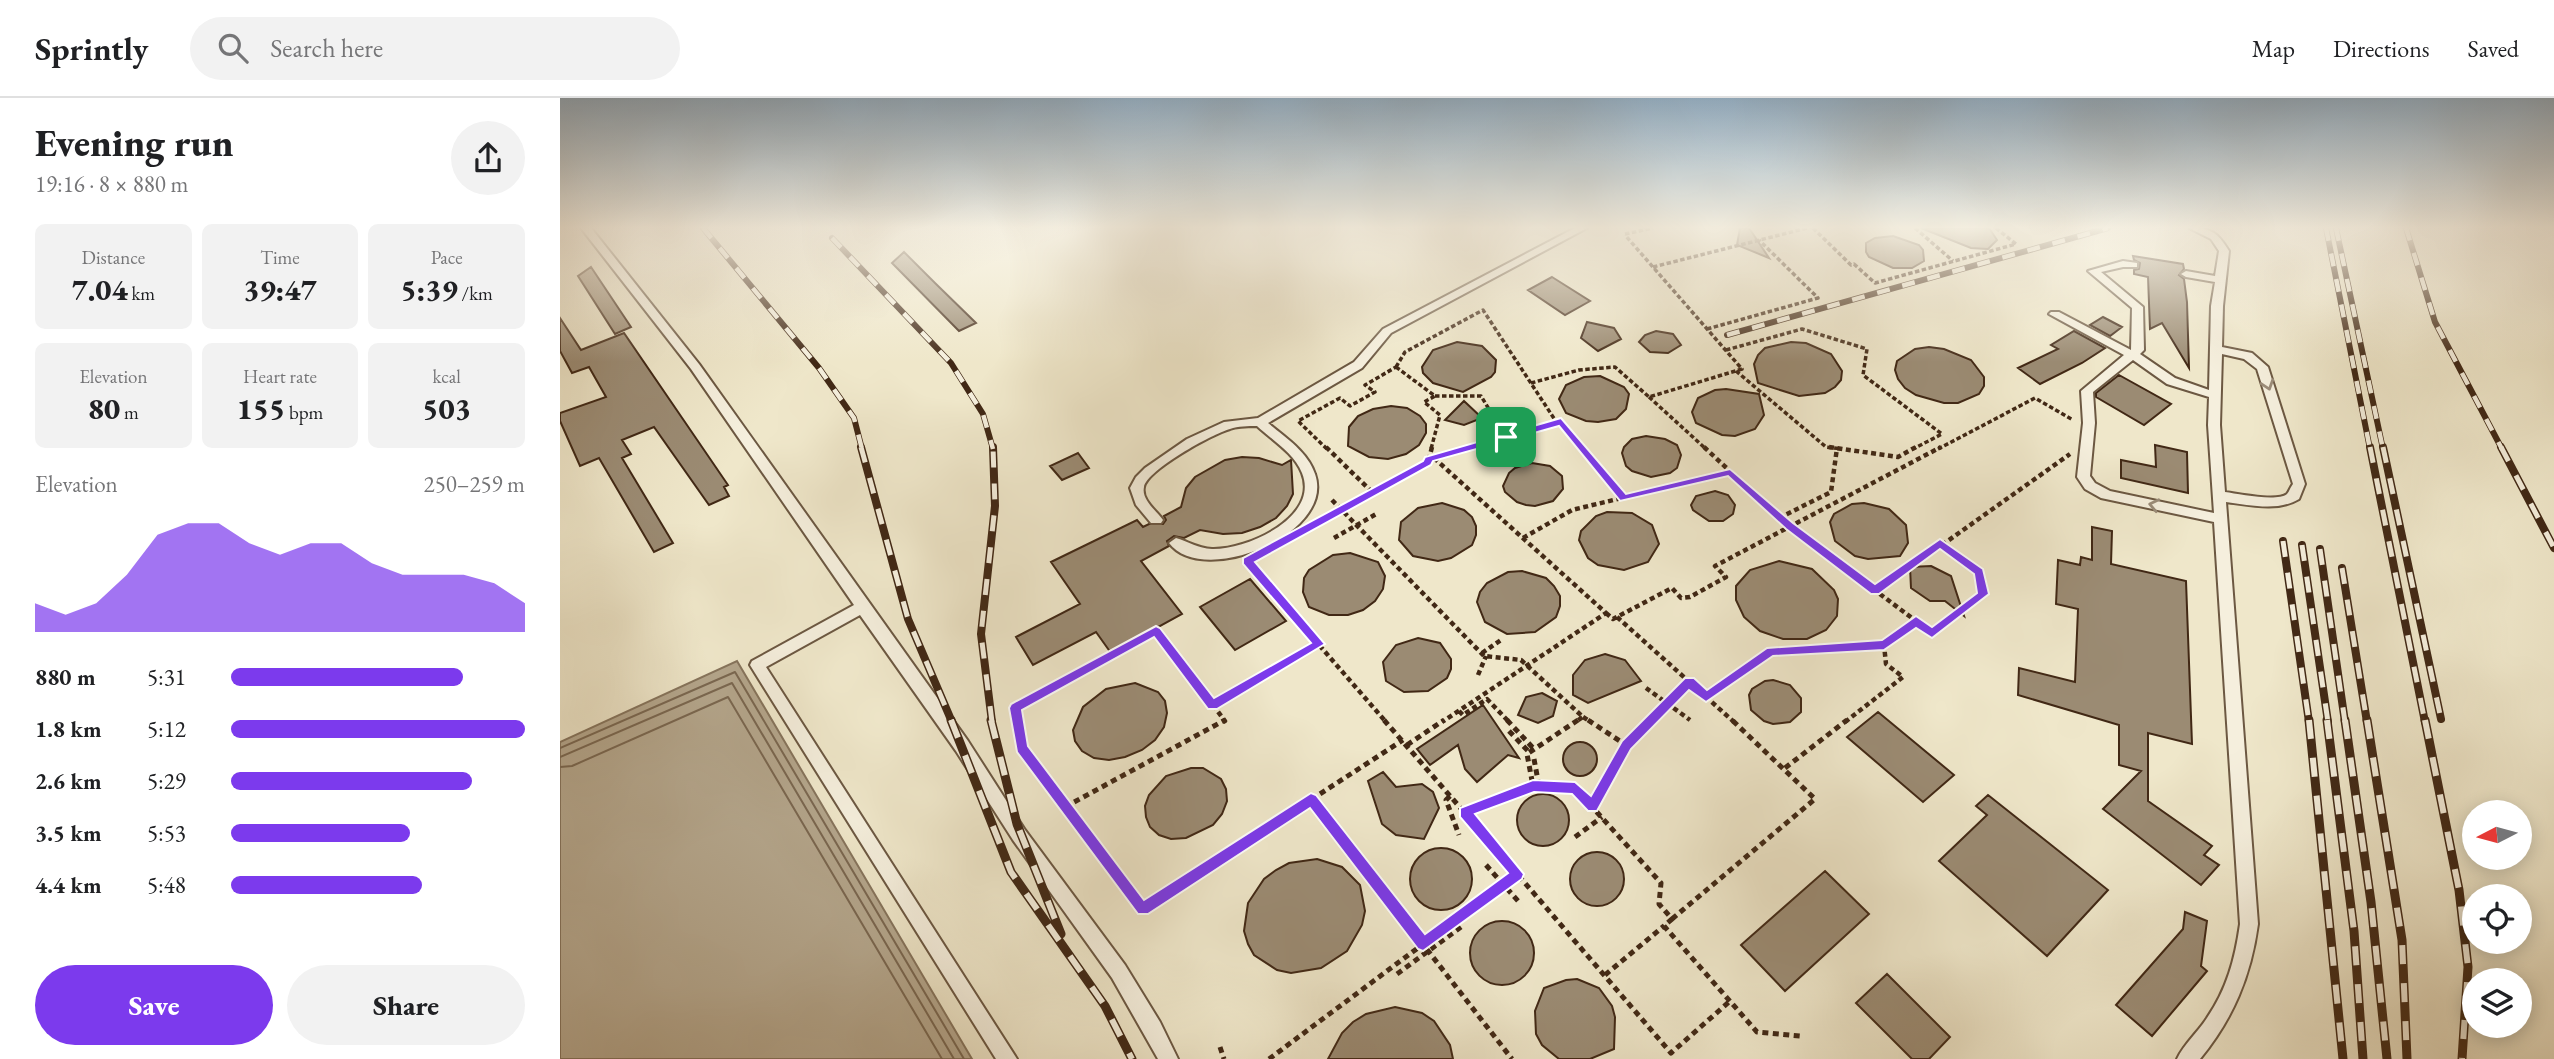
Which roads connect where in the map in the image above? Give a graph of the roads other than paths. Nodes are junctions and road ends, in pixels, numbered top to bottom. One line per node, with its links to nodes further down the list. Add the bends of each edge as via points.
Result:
1 (621, 273): 16 (lane)
2 (1497, 273): 11 (lane, via 1387,331 1358,365)
3 (2095, 273): 9 (lane, via 2137,307 2138,350)
4 (2221, 273): 6 (lane)
5 (2186, 274): 6 (lane)
6 (2220, 280): 8 (lane)
7 (2055, 314): 9 (lane)
8 (2218, 350): 10 (lane); 12 (lane, one-way to 12, via 2248,356 2262,367 2299,484 2294,496 2276,502)
9 (2132, 355): 10 (lane, via 2189,390); 13 (lane, one-way to 9, via 2106,495 2085,481 2087,391)
10 (2216, 395): 12 (lane)
11 (1260, 422): 14 (lane, via 1217,429 1144,474 1138,493); 15 (lane, via 1310,474 1313,486 1305,512 1286,528 1233,553 1194,554)
12 (2219, 496): 13 (lane)
13 (2221, 519): 19 (lane, via 2249,924 2245,961 2232,996)
14 (1156, 520)
15 (1176, 543)
16 (863, 607): 17 (lane, via 757,665); 18 (lane, via 1124,980)
17 (1007, 1059)
18 (1168, 1059)
19 (2188, 1059)

